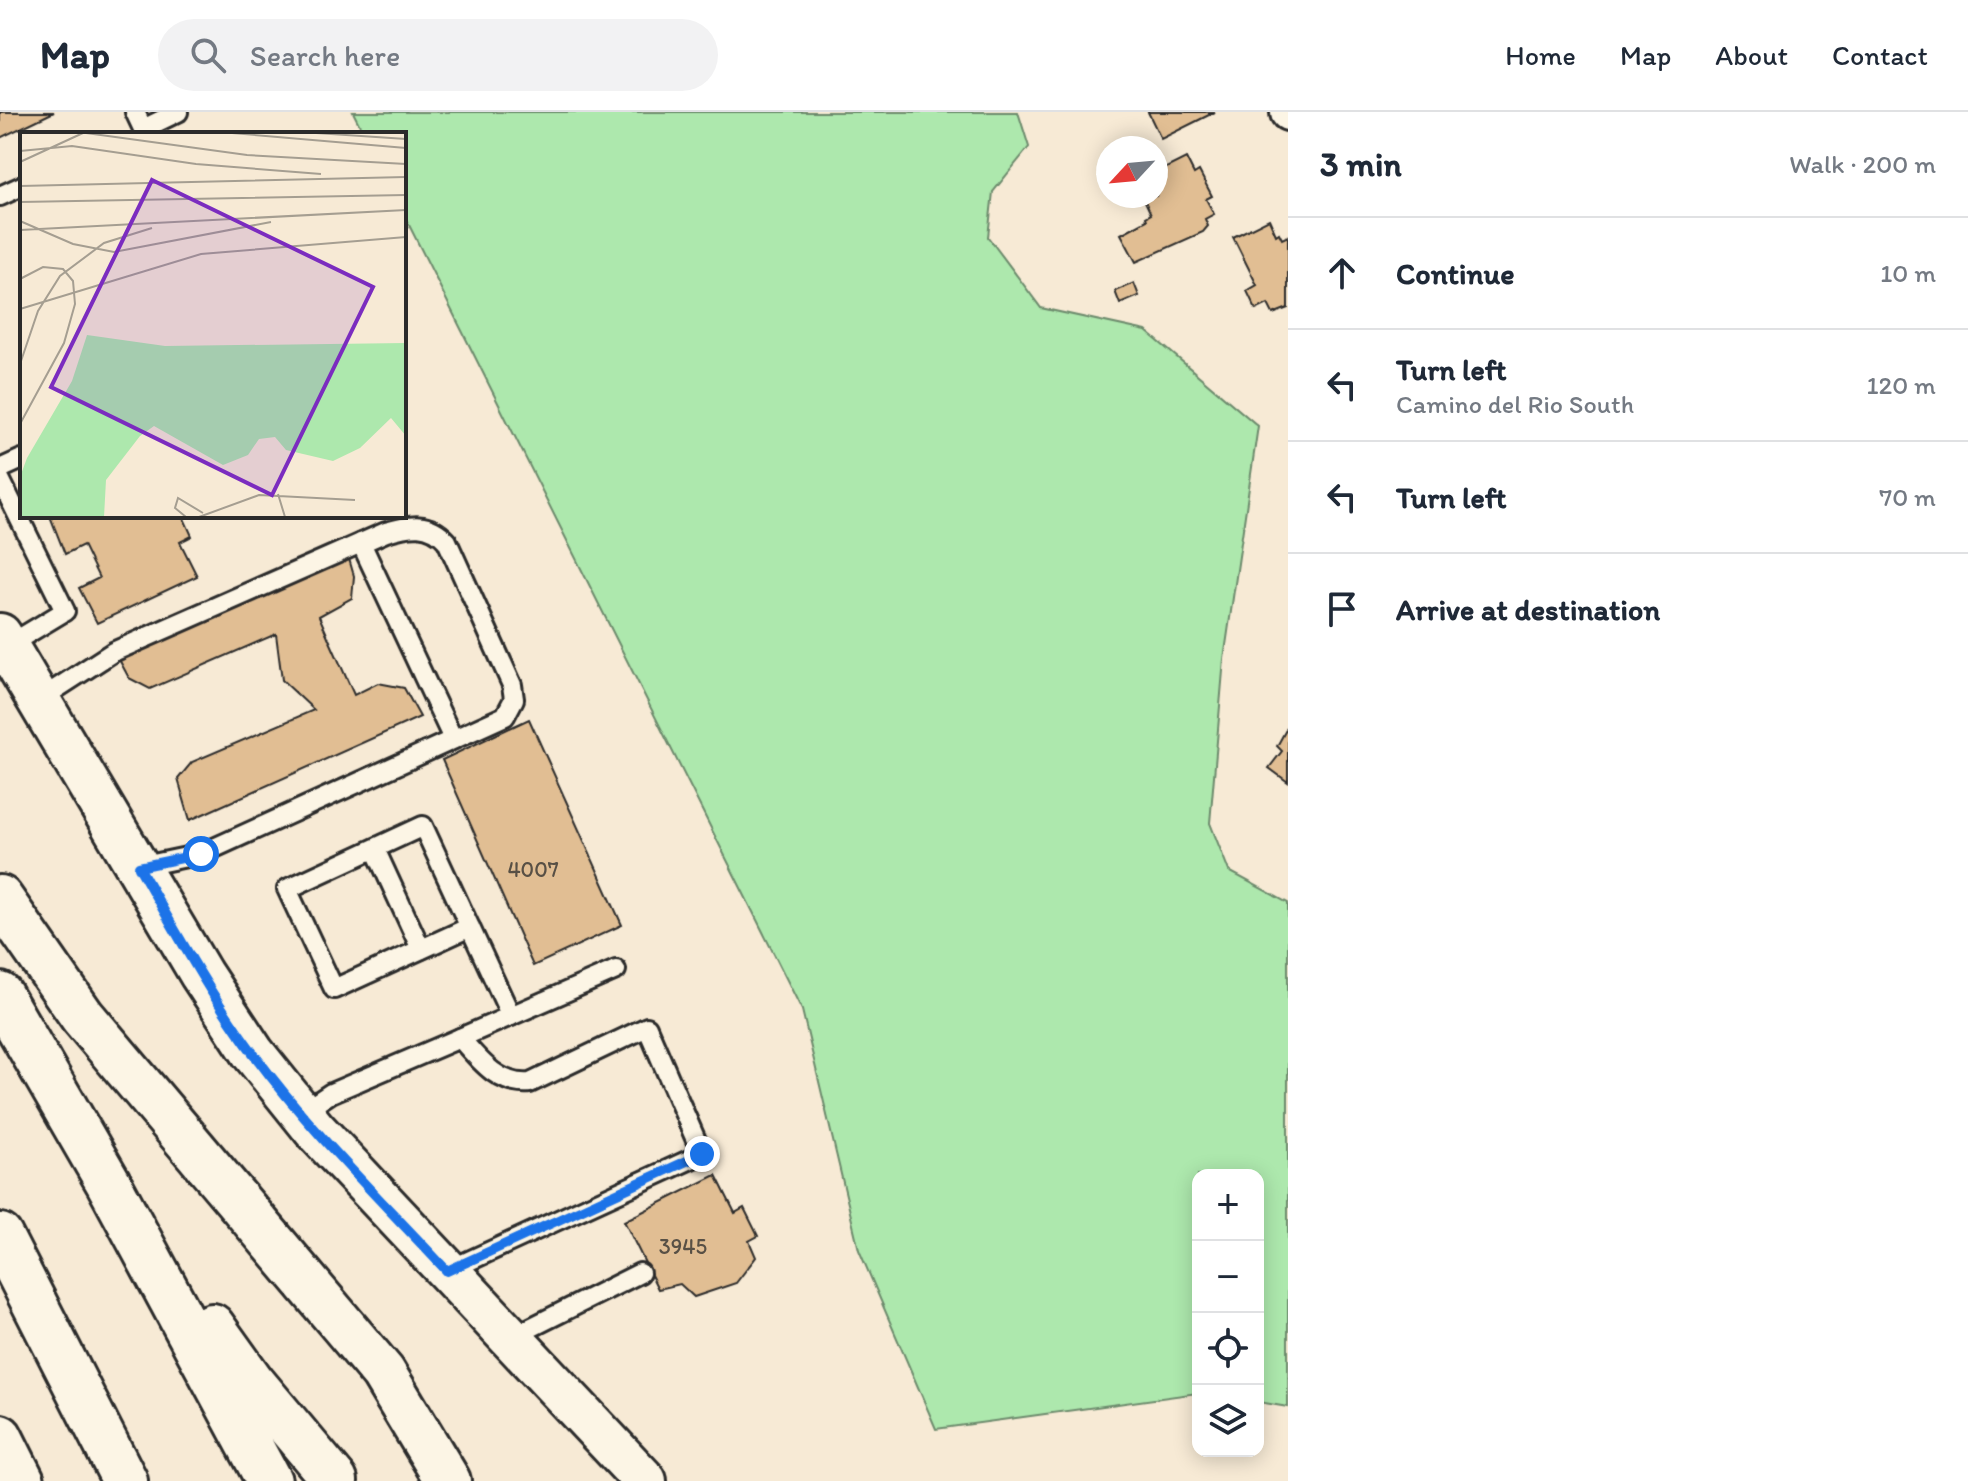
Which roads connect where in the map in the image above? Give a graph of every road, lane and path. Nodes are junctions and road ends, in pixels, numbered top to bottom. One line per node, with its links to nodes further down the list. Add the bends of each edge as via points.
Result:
1 (178, 112): 2 (lane)
2 (139, 127)
3 (20, 187): 4 (lane)
4 (0, 196)
5 (20, 460): 6 (lane)
6 (0, 469)
7 (0, 479): 9 (lane, via 65,611)
8 (361, 543): 10 (lane, via 113,652); 11 (lane); 11 (lane, via 422,525 436,529 447,541 514,699 505,716)
9 (3, 640): 10 (street)
10 (39, 700): 13 (street)
11 (453, 739): 13 (lane, via 201,854)
12 (375, 849): 15 (lane, via 423,826); 16 (lane); 16 (lane, via 287,889 334,989)
13 (139, 867): 21 (street, via 209,987)
14 (0, 898): 32 (highway, via 82,1016 383,1373)
15 (470, 927): 16 (lane); 19 (lane)
16 (421, 949)
17 (616, 970): 19 (lane)
18 (0, 995): 22 (highway)
19 (511, 1016): 20 (lane)
20 (460, 1038): 21 (lane, via 331,1093); 24 (lane, via 513,1085 530,1083 647,1027 702,1154)
21 (301, 1113): 24 (street)
22 (108, 1182): 28 (highway, via 252,1382); 31 (highway)
23 (0, 1236): 30 (highway)
24 (447, 1271): 26 (street)
25 (640, 1273): 26 (lane)
26 (510, 1338): 33 (street)
27 (0, 1437): 29 (highway)
28 (325, 1470)
29 (22, 1481)
30 (125, 1481)
31 (269, 1481)
32 (448, 1481)
33 (645, 1481)

